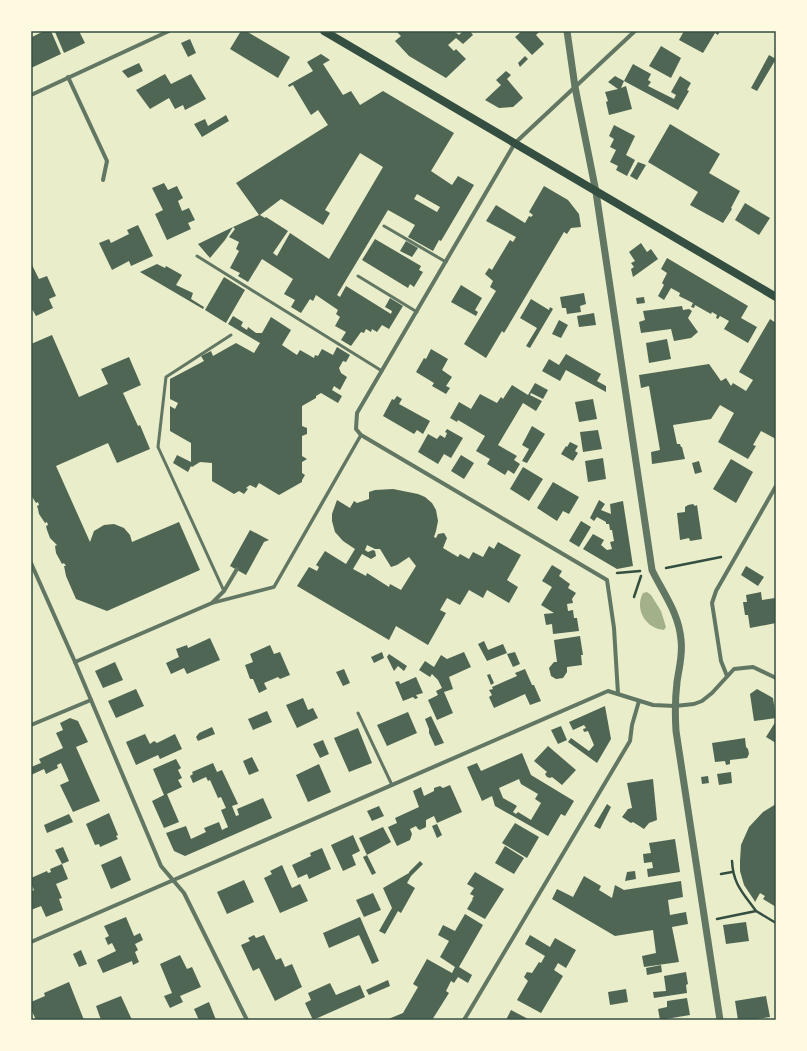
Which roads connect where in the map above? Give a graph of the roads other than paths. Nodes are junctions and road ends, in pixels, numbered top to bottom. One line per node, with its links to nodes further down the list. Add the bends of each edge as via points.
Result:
1 (169, 31): 5 (street)
2 (324, 31): 8 (main road)
3 (567, 31): 6 (street)
4 (634, 31): 6 (street)
5 (68, 77): 7 (street); 9 (street, via 107,161)
6 (575, 87): 8 (street); 10 (street)
7 (31, 95)
8 (515, 143): 10 (main road); 13 (street)
9 (104, 180)
10 (596, 192): 15 (main road); 31 (street, via 652,570 669,601 682,640)
11 (384, 226): 13 (lane)
12 (197, 256): 18 (lane)
13 (446, 262): 16 (street)
14 (358, 276): 16 (lane)
15 (776, 297)
16 (417, 312): 18 (street)
17 (231, 335): 23 (lane, via 166,377 158,446)
18 (382, 371): 19 (street, via 357,413 356,428)
19 (361, 435): 24 (street, via 274,587); 28 (street, via 607,580 614,628)
20 (776, 486): 26 (street, via 716,590 712,603 721,661)
21 (31, 562): 25 (street)
22 (237, 570): 23 (street)
23 (224, 591): 24 (street)
24 (212, 603): 25 (street)
25 (76, 662): 29 (street)
26 (727, 676): 27 (street, via 734,669 753,667); 31 (street, via 702,701)
27 (776, 678)
28 (618, 694): 30 (street); 34 (street, via 608,691)
29 (92, 700): 33 (street); 35 (street, via 161,866)
30 (639, 701): 31 (street, via 653,705); 38 (street, via 630,741)
31 (675, 706): 39 (street, via 676,731)
32 (358, 713): 34 (lane)
33 (31, 725)
34 (392, 785): 35 (street)
35 (174, 881): 36 (street); 37 (street, via 184,893)
36 (31, 942)
37 (247, 1020)
38 (464, 1020)
39 (720, 1020)

